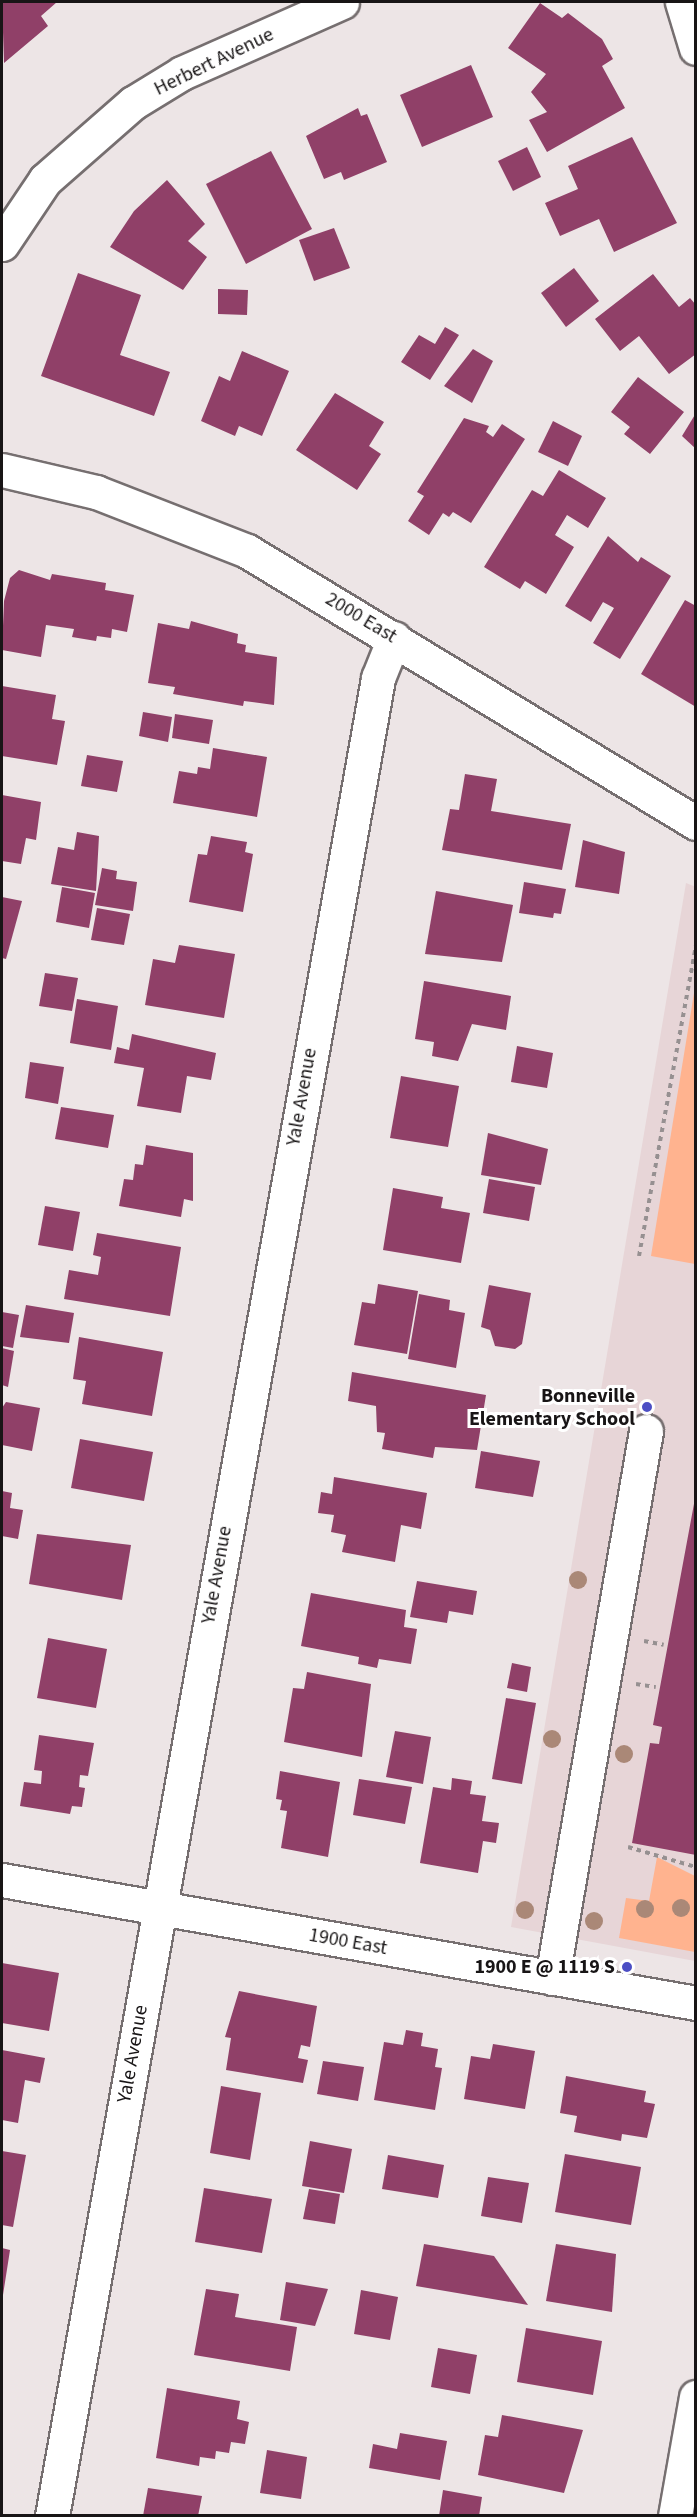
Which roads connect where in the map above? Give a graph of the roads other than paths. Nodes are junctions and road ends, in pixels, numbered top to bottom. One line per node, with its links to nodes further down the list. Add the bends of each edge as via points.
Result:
1 (342, 2): 4 (street, Herbert Avenue, via 182,73 133,103 45,180)
2 (682, 2): 3 (street)
3 (696, 48)
4 (2, 244)
5 (2, 470): 6 (street, 2000 East, via 96,492 200,530)
6 (394, 638): 7 (street, 2000 East); 10 (street, Yale Avenue, via 378,678)
7 (696, 823)
8 (646, 1431): 11 (street)
9 (2, 1880): 10 (street, 1900 East)
10 (159, 1908): 11 (street, 1900 East); 14 (street, Yale Avenue)
11 (552, 1978): 12 (street, 1900 East)
12 (696, 2003)
13 (696, 2397): 15 (street)
14 (51, 2516)
15 (675, 2516)

